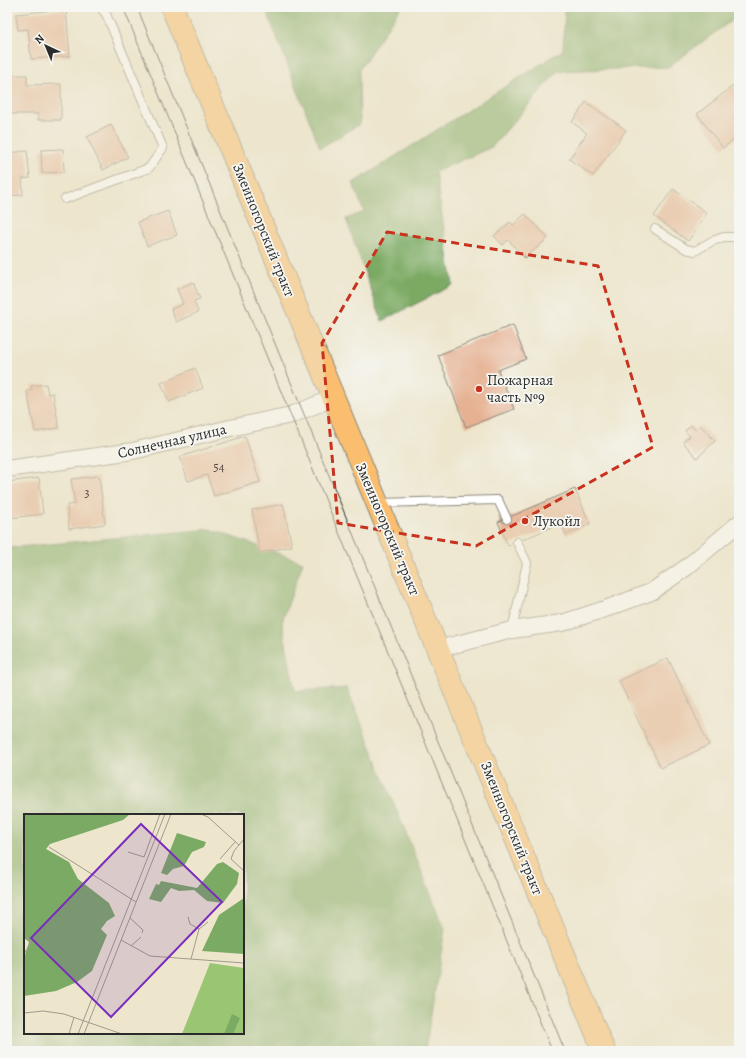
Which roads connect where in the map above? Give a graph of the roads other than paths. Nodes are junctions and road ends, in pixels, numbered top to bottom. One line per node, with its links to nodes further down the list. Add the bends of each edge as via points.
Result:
1 (100, 7): 3 (lane, via 106,14 163,148 149,168)
2 (172, 7): 6 (highway, Змеиногорский тракт)
3 (65, 199)
4 (655, 229): 5 (lane, via 686,249 695,251 724,237)
5 (739, 237)
6 (333, 398): 7 (street, Солнечная улица, via 291,415 133,451); 8 (highway, Змеиногорский тракт)
7 (7, 469)
8 (377, 503): 9 (lane, via 498,500); 13 (highway, Змеиногорский тракт)
9 (506, 519)
10 (739, 523): 12 (street, via 687,567 651,592 562,623)
11 (517, 542): 12 (lane, via 526,563)
12 (512, 630): 13 (street)
13 (438, 649): 14 (highway, Змеиногорский тракт)
14 (604, 1051)

